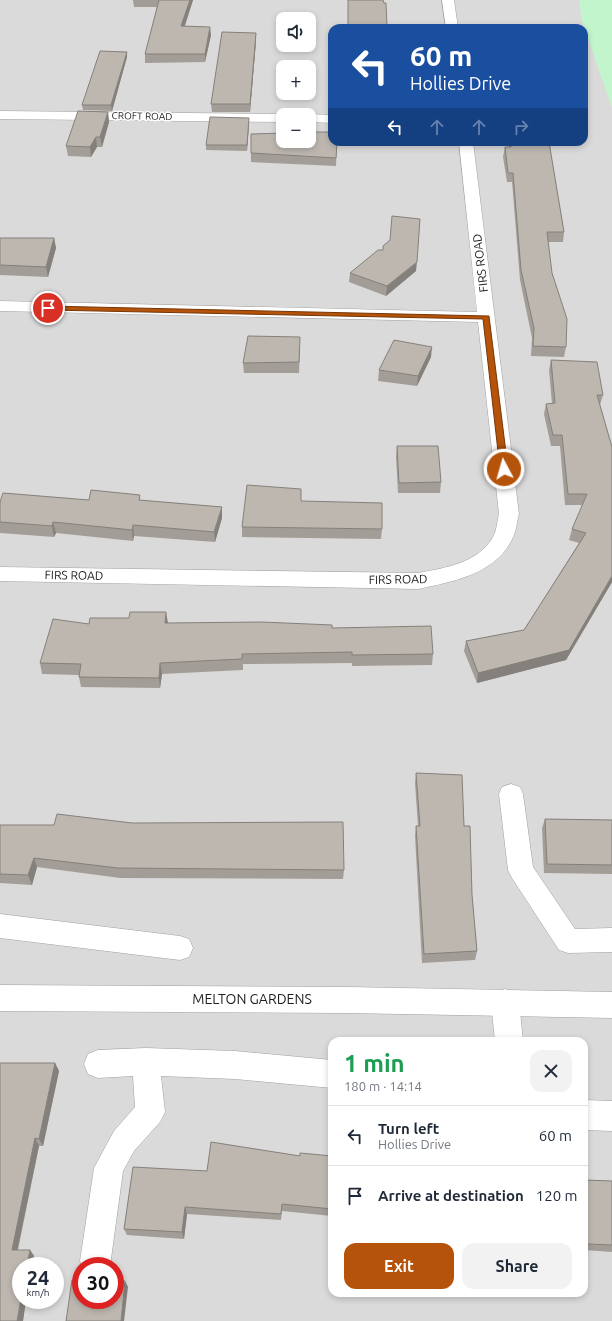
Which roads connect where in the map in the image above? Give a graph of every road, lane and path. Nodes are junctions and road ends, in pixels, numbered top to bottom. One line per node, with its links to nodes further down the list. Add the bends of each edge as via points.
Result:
1 (448, 0): 2 (street)
2 (451, 24)
3 (0, 115): 4 (street, CROFT ROAD)
4 (276, 118)
5 (316, 118): 6 (street)
6 (328, 119)
7 (466, 146): 9 (street, FIRS ROAD)
8 (0, 306): 9 (street)
9 (486, 317): 10 (street, FIRS ROAD, via 509,514 504,535 494,550 470,568 447,576 418,581)
10 (0, 574)
11 (511, 794): 13 (street, via 520,870 568,941)
12 (0, 926): 14 (street)
13 (612, 940)
14 (180, 948)
15 (0, 998): 16 (street, MELTON GARDENS)
16 (505, 1002): 17 (street, MELTON GARDENS); 18 (street)
17 (612, 1005)
18 (509, 1037)
19 (146, 1062): 20 (street); 21 (street, via 236,1065); 24 (street, via 150,1112 124,1140 108,1168)
20 (98, 1064)
21 (328, 1074)
22 (588, 1115): 23 (street)
23 (612, 1116)
24 (97, 1257)

